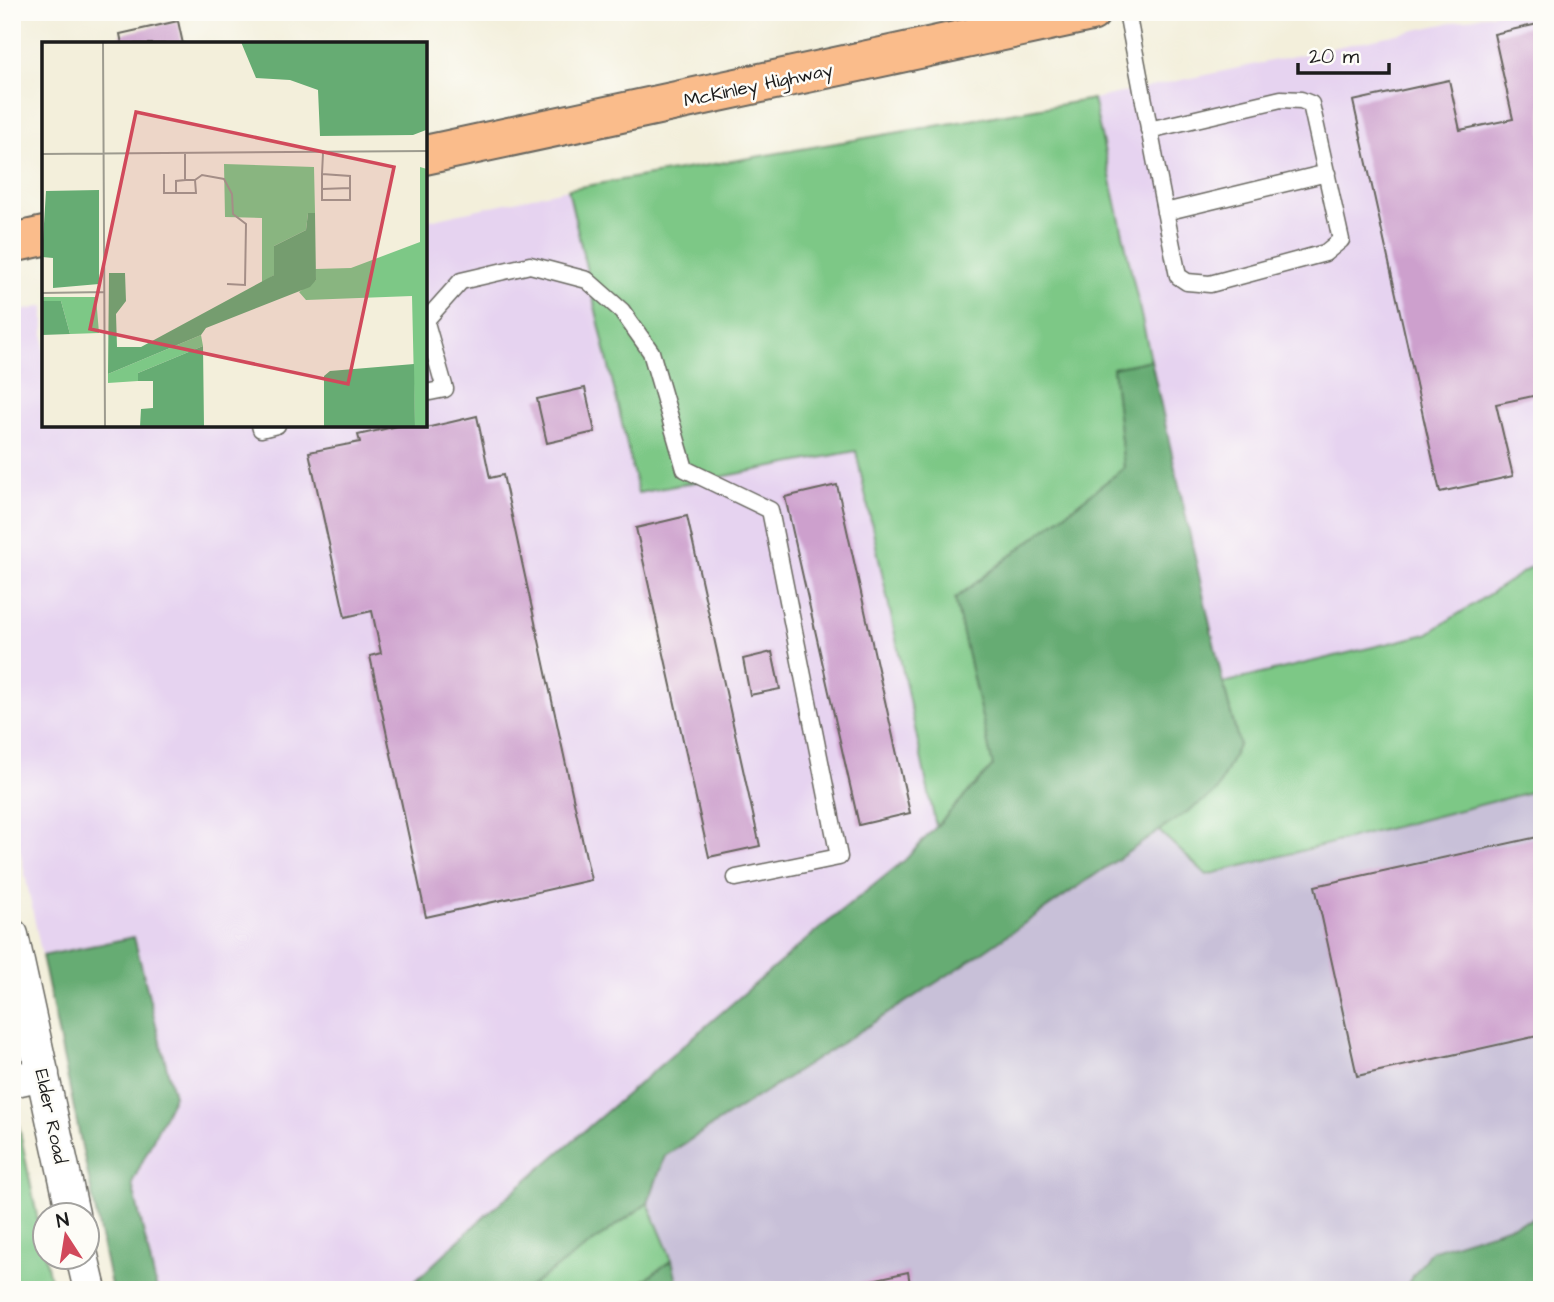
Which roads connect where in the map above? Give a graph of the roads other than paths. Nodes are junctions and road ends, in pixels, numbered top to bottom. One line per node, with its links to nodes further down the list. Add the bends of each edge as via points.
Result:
1 (1091, 12): 4 (main road, McKinley Highway)
2 (1127, 12): 3 (lane)
3 (1149, 130): 5 (lane, via 1281,99 1301,100 1311,104); 6 (lane)
4 (427, 155)
5 (1327, 173): 6 (lane); 6 (lane, via 1341,240 1325,253 1210,284 1187,282 1178,276)
6 (1165, 212)
7 (42, 236): 8 (main road)
8 (12, 243)
9 (427, 318): 12 (lane, via 461,281 530,265 587,280 622,311 651,352 685,469 770,510 839,857)
10 (427, 323): 11 (lane, via 445,389)
11 (427, 393)
12 (736, 878)
13 (12, 935): 14 (street, Elder Road)
14 (43, 1074): 15 (street); 16 (street, Elder Road)
15 (12, 1080)
16 (70, 1200)
17 (85, 1270): 18 (street)
18 (90, 1290)

